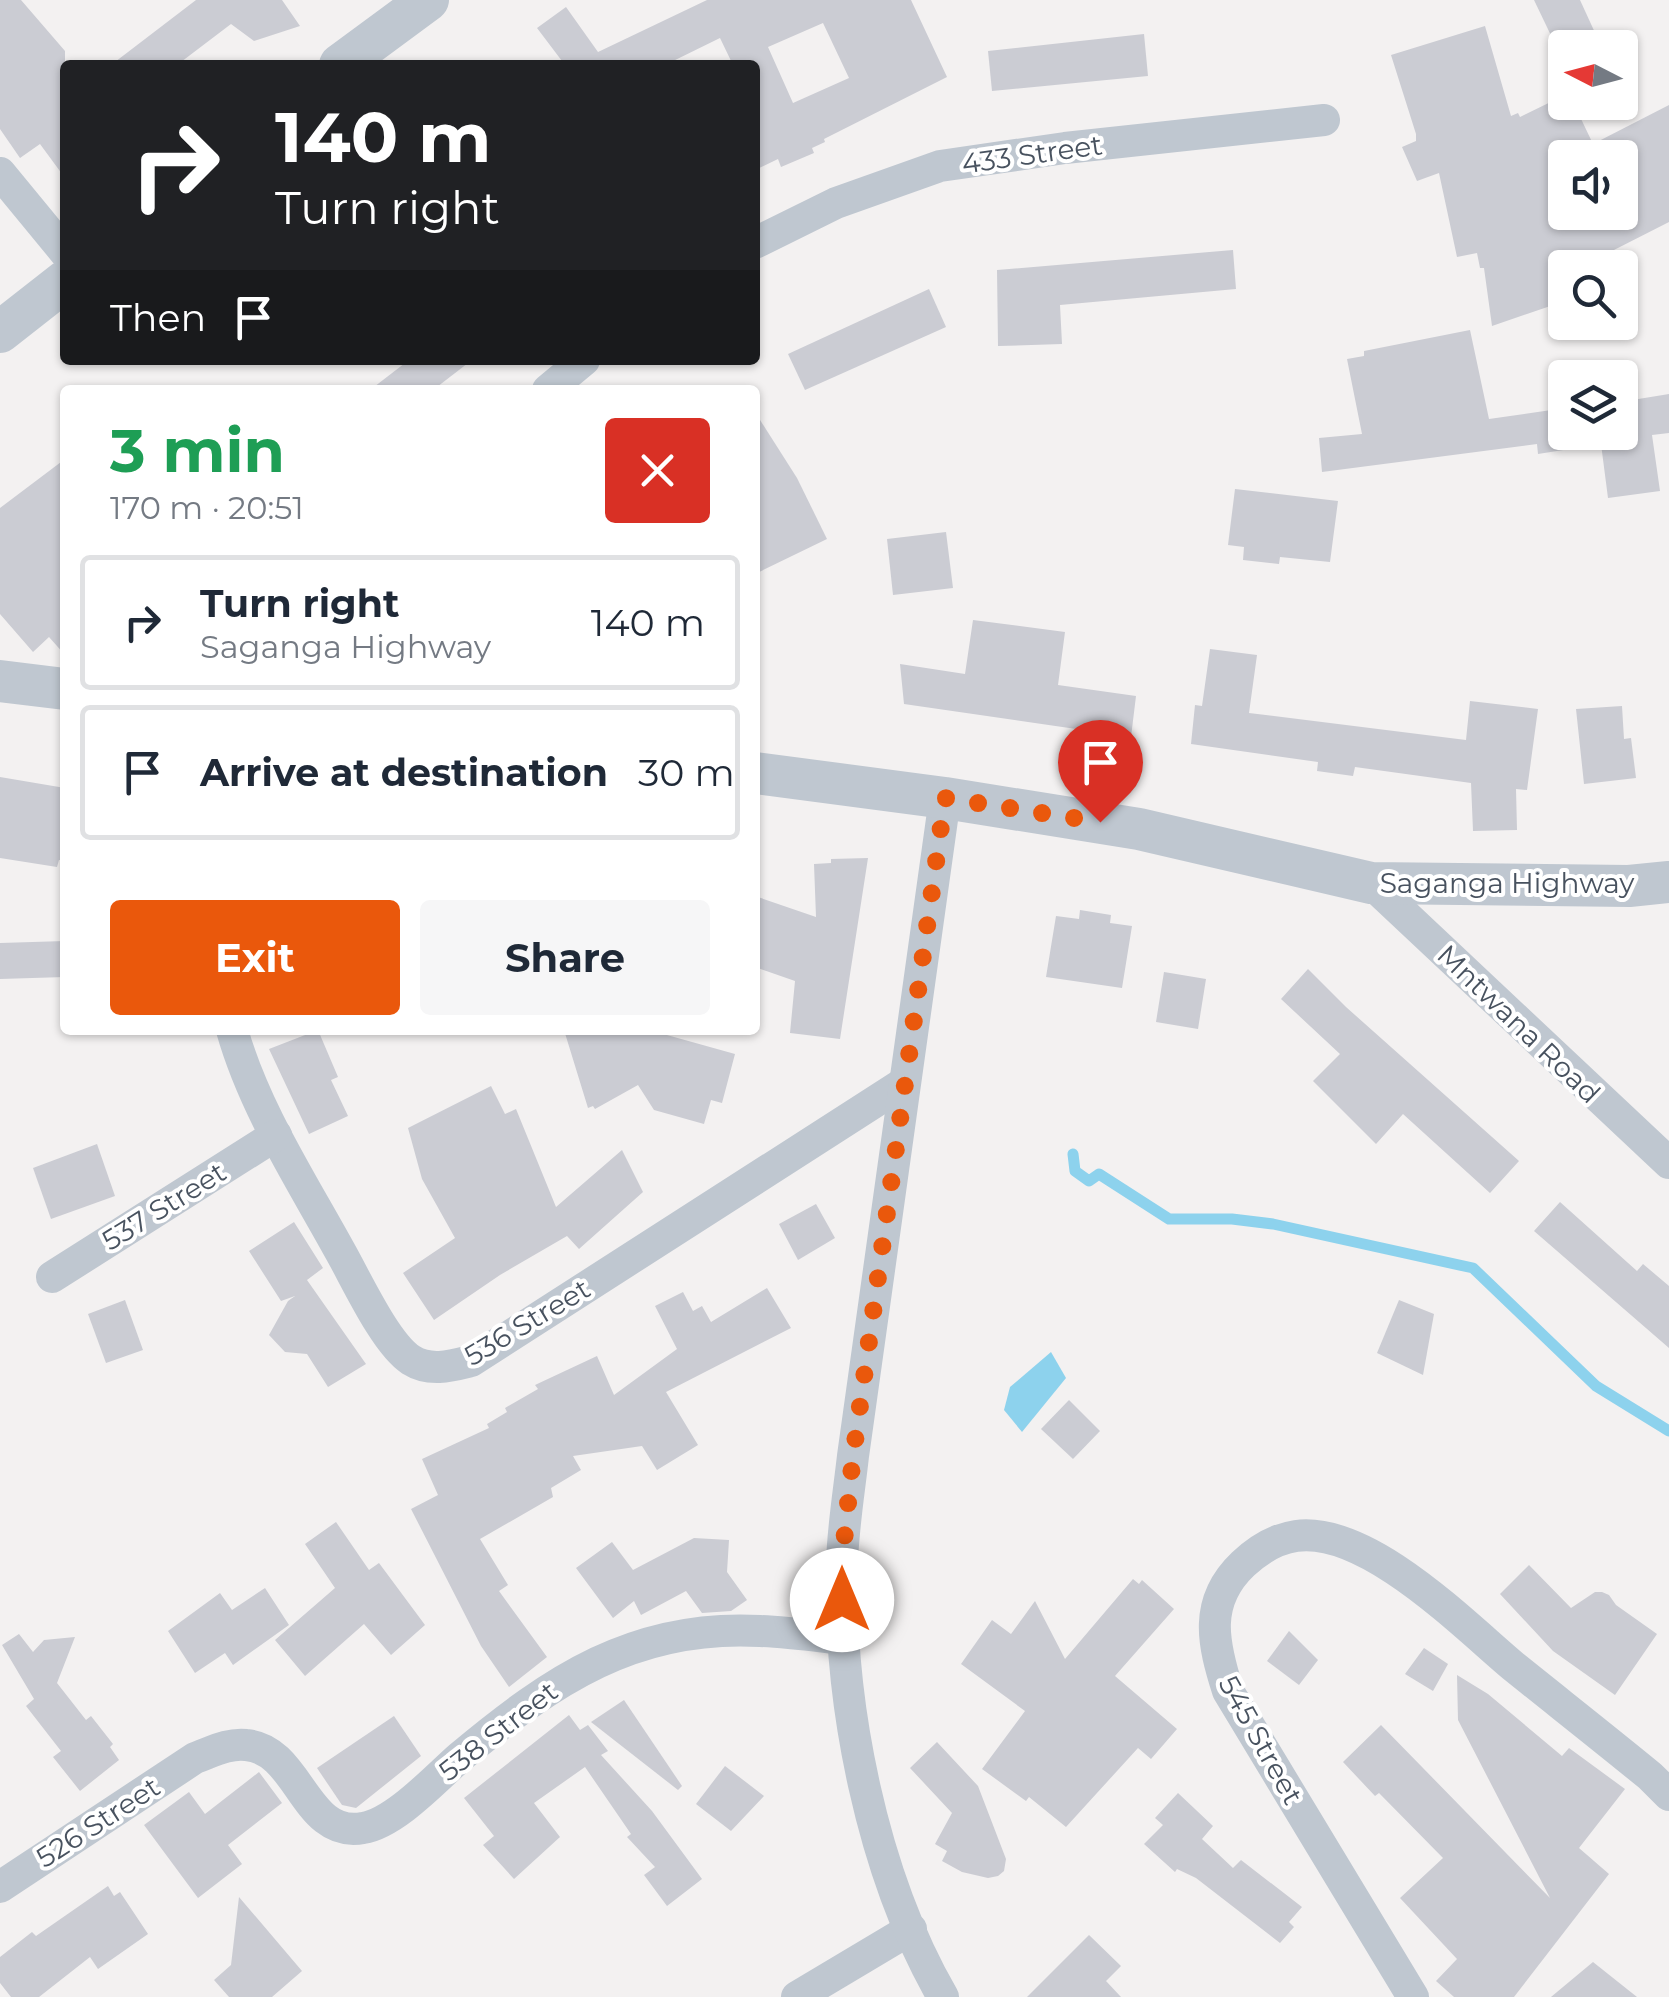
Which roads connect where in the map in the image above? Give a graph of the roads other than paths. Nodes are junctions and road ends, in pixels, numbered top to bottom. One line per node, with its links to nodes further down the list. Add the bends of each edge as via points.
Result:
1 (428, 0): 2 (street)
2 (347, 60)
3 (1324, 120): 5 (street, 433 Street, via 940,166 836,203)
4 (0, 173): 6 (street)
5 (760, 241)
6 (60, 246)
7 (60, 285): 8 (street)
8 (0, 332)
9 (578, 365): 10 (street)
10 (554, 385)
11 (0, 681): 12 (street)
12 (60, 688)
13 (760, 774): 14 (street, Saganga Highway)
14 (945, 798): 16 (street, Saganga Highway, via 1139,829); 18 (street)
15 (1669, 882): 16 (street, Saganga Highway)
16 (1371, 883): 20 (street, Mntwana Road)
17 (234, 1035): 19 (street, 536 Street)
18 (904, 1083): 19 (street, 536 Street, via 471,1361 448,1367 409,1359 378,1319); 22 (street, via 853,1456 842,1561)
19 (276, 1135): 21 (street, 537 Street)
20 (1669, 1163)
21 (52, 1276)
22 (843, 1640): 23 (street, 538 Street, via 758,1630 688,1634 594,1661 506,1718 392,1814 366,1828 326,1821 274,1755 260,1747 227,1746); 26 (street, via 856,1743 880,1844)
23 (196, 1758): 25 (street, 526 Street)
24 (1669, 1795): 29 (street, 545 Street, via 1418,1585 1375,1558 1297,1535 1261,1548 1218,1601 1213,1642 1228,1690)
25 (0, 1886)
26 (911, 1930): 27 (street); 28 (street)
27 (797, 1997)
28 (943, 1997)
29 (1413, 1997)

